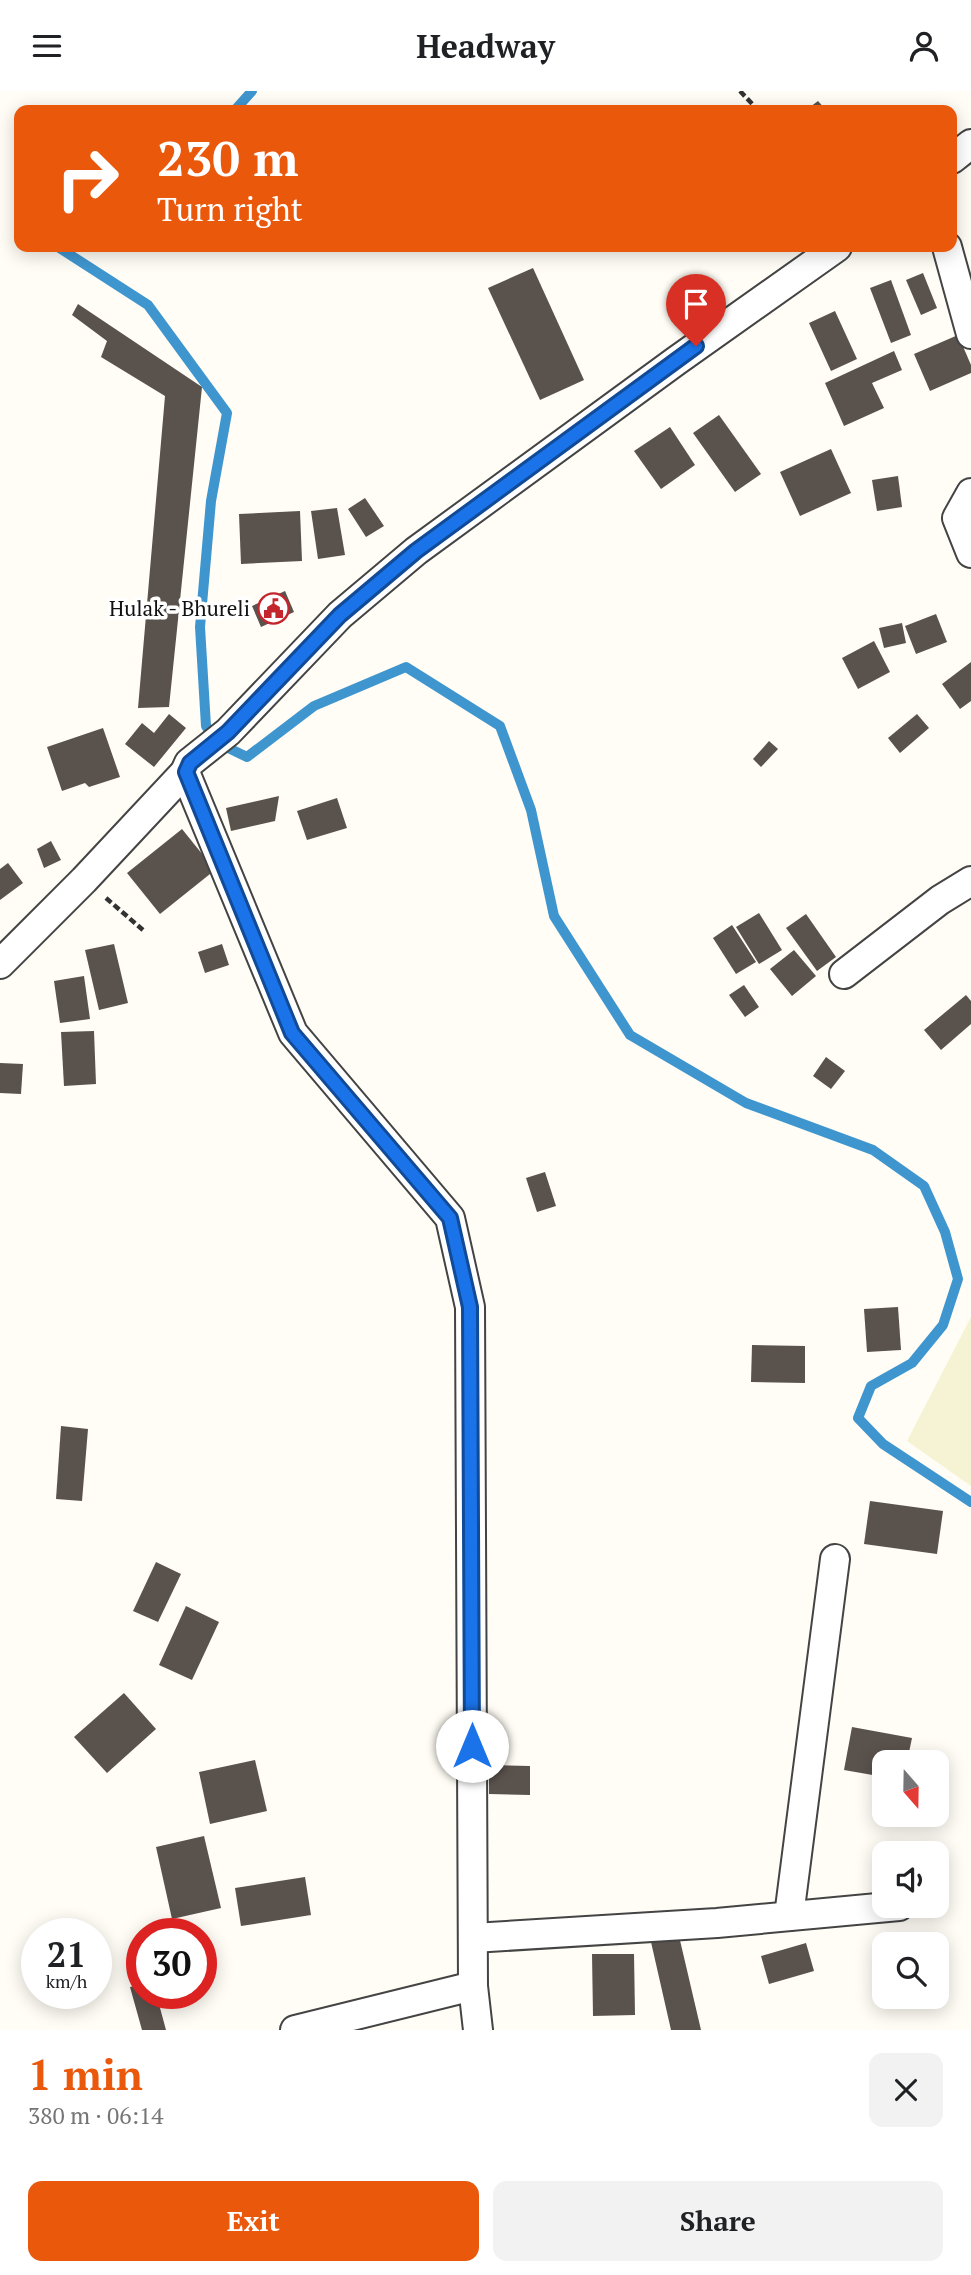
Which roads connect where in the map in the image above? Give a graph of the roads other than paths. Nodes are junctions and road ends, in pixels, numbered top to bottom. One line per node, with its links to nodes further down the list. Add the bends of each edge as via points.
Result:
1 (971, 144): 2 (street)
2 (957, 155)
3 (830, 252): 8 (street, via 416,551 340,615 228,732)
4 (948, 252): 5 (street)
5 (971, 334)
6 (971, 493): 7 (street, via 957,518)
7 (971, 553)
8 (188, 767): 10 (street); 15 (street, via 292,1033 450,1218 470,1307)
9 (971, 881): 11 (street)
10 (0, 964)
11 (844, 974)
12 (835, 1559): 14 (street)
13 (872, 1908): 14 (street)
14 (789, 1916): 15 (street)
15 (473, 1938): 16 (street)
16 (473, 1986): 17 (street); 18 (street)
17 (295, 2030)
18 (478, 2030)

